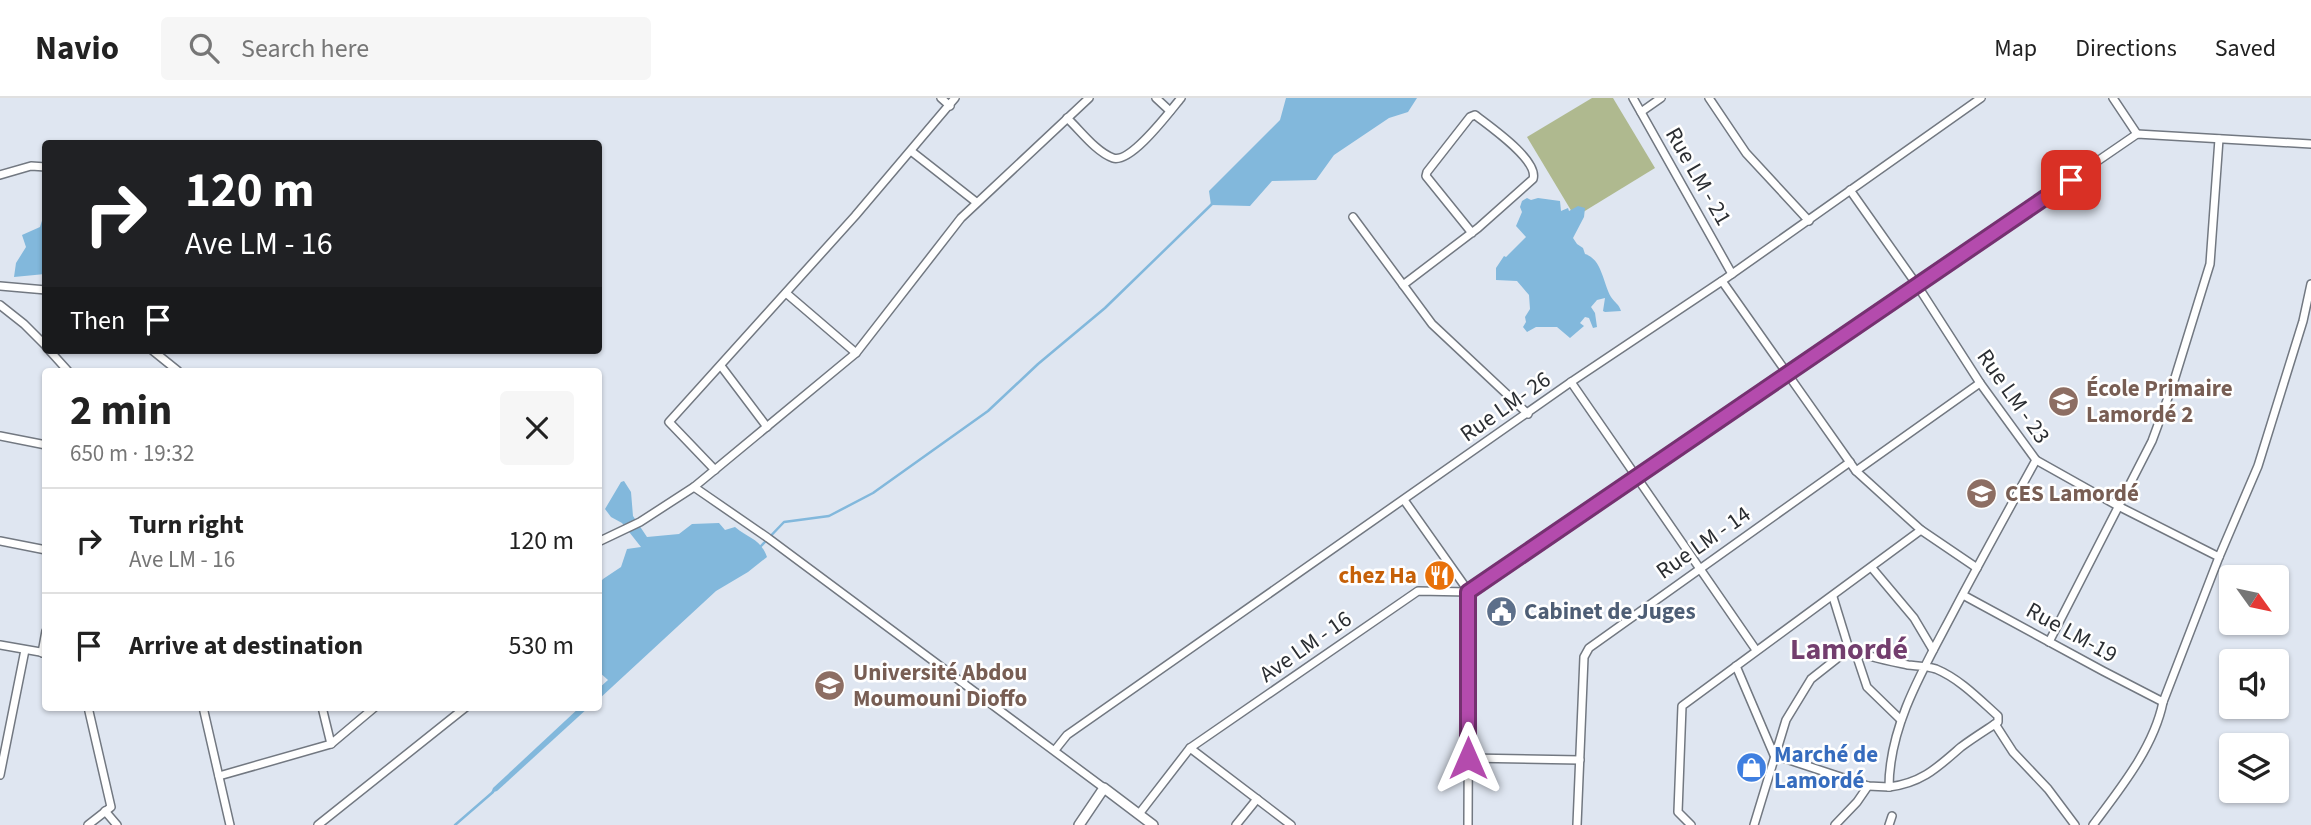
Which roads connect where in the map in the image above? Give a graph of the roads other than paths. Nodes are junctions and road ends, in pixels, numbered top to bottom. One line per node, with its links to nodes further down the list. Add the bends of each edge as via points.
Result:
1 (941, 98): 11 (street)
2 (955, 98): 11 (street)
3 (1089, 98): 14 (street)
4 (1156, 98): 12 (street)
5 (1181, 98): 12 (street)
6 (1633, 98): 13 (street, Rue LM - 21)
7 (1661, 98): 13 (street)
8 (1709, 98): 24 (street, via 1746,153)
9 (1982, 98): 21 (street, Rue LM- 26)
10 (2113, 98): 15 (street)
11 (950, 106): 18 (street)
12 (1170, 111): 14 (street, via 1134,150 1118,159 1099,149)
13 (1641, 112): 26 (street, Rue LM - 21)
14 (1067, 118): 22 (street)
15 (2137, 134): 16 (street); 30 (street)
16 (2219, 139): 17 (street); 56 (street, via 2208,273 2159,423)
17 (2311, 144)
18 (911, 151): 22 (street); 33 (street)
19 (42, 167): 20 (street)
20 (0, 175)
21 (1850, 190): 24 (street, Rue LM- 26); 30 (street, Rue LM - 23)
22 (976, 202): 36 (street)
23 (1353, 217): 29 (street)
24 (1809, 221): 26 (street, Rue LM- 26)
25 (1472, 233): 25 (street, via 1530,182 1534,173 1518,150 1475,115 1426,176); 29 (street)
26 (1732, 274): 27 (street, Rue LM- 26)
27 (1722, 281): 42 (street); 43 (street, Rue LM- 26)
28 (2311, 284): 61 (street, via 2258,466)
29 (1403, 285): 45 (street, via 1440,334)
30 (1917, 285): 42 (street); 44 (street, Rue LM - 23)
31 (0, 286): 32 (street)
32 (42, 290)
33 (786, 293): 36 (street); 39 (street)
34 (0, 305): 35 (street)
35 (42, 343)
36 (856, 353): 46 (street)
37 (52, 354): 40 (street)
38 (157, 354): 41 (street)
39 (721, 366): 46 (street); 51 (street, via 669,422)
40 (65, 368)
41 (174, 368)
42 (1787, 374): 50 (street); 53 (street)
43 (1571, 382): 45 (street, Rue LM- 26); 53 (street)
44 (1980, 383): 49 (street, Rue LM - 23); 52 (street)
45 (1528, 414): 55 (street, Rue LM- 26)
46 (767, 427): 51 (street)
47 (0, 436): 48 (street)
48 (42, 444)
49 (2036, 460): 56 (street, Rue LM - 23); 64 (street)
50 (1850, 462): 52 (street); 62 (street, Rue LM - 14)
51 (715, 470): 54 (street)
52 (1856, 471): 57 (street)
53 (1636, 478): 62 (street); 65 (street)
54 (694, 487): 58 (street); 87 (street)
55 (1404, 500): 65 (street); 87 (street, Rue LM- 26, via 1067,735)
56 (2118, 506): 61 (street, Rue LM - 23); 68 (street)
57 (1921, 530): 63 (street); 64 (street)
58 (602, 540)
59 (0, 541): 60 (street)
60 (42, 549)
61 (2219, 557): 77 (street)
62 (1699, 568): 71 (street); 90 (street, Rue LM - 14, via 1585,653)
63 (1872, 568): 67 (street); 73 (street, via 1914,618)
64 (1977, 568): 66 (street)
65 (1468, 592): 86 (street, Ave LM - 16, via 1418,591); 89 (street)
66 (1963, 595): 68 (street, Rue LM-19); 73 (street)
67 (1833, 597): 71 (street); 72 (street)
68 (2049, 642): 77 (street, Rue LM-19)
69 (0, 645): 70 (street)
70 (26, 650): 74 (street); 91 (street)
71 (1756, 650): 75 (street)
72 (1852, 650): 76 (street); 83 (street, via 1867,687); 88 (street, via 1811,679 1786,720)
73 (1933, 650): 76 (street)
74 (42, 653)
75 (1736, 666): 88 (street); 111 (street, via 1682,706 1678,811)
76 (1925, 667): 83 (street); 84 (street, via 1967,689 1999,717)
77 (2163, 702): 115 (street, via 2147,743)
78 (89, 711): 97 (street, via 111,807)
79 (204, 711): 92 (street)
80 (323, 711): 85 (street)
81 (370, 711): 85 (street)
82 (461, 711): 104 (street)
83 (1901, 720): 94 (street)
84 (1995, 724): 94 (street, via 1936,769 1915,781); 114 (street)
85 (331, 744): 92 (street)
86 (1190, 748): 96 (street); 98 (street, Ave LM - 16)
87 (1055, 750): 95 (street)
88 (1774, 755): 93 (street); 112 (street)
89 (1468, 758): 90 (street); 109 (street)
90 (1580, 760): 110 (street, Rue LM - 14)
91 (0, 775)
92 (219, 776): 103 (street)
93 (1868, 786): 94 (street); 100 (street)
94 (1889, 787)
95 (1104, 788): 98 (street); 105 (street)
96 (1257, 799): 107 (street); 108 (street)
97 (105, 811): 101 (street); 102 (street)
98 (1139, 814): 106 (street)
99 (1892, 816): 113 (street)
100 (1837, 824)
101 (88, 825)
102 (117, 825)
103 (230, 825)
104 (318, 825)
105 (1079, 825)
106 (1153, 825)
107 (1236, 825)
108 (1291, 825)
109 (1468, 825)
110 (1577, 825)
111 (1691, 825)
112 (1754, 825)
113 (1889, 825)
114 (2075, 825)
115 (2093, 825)

